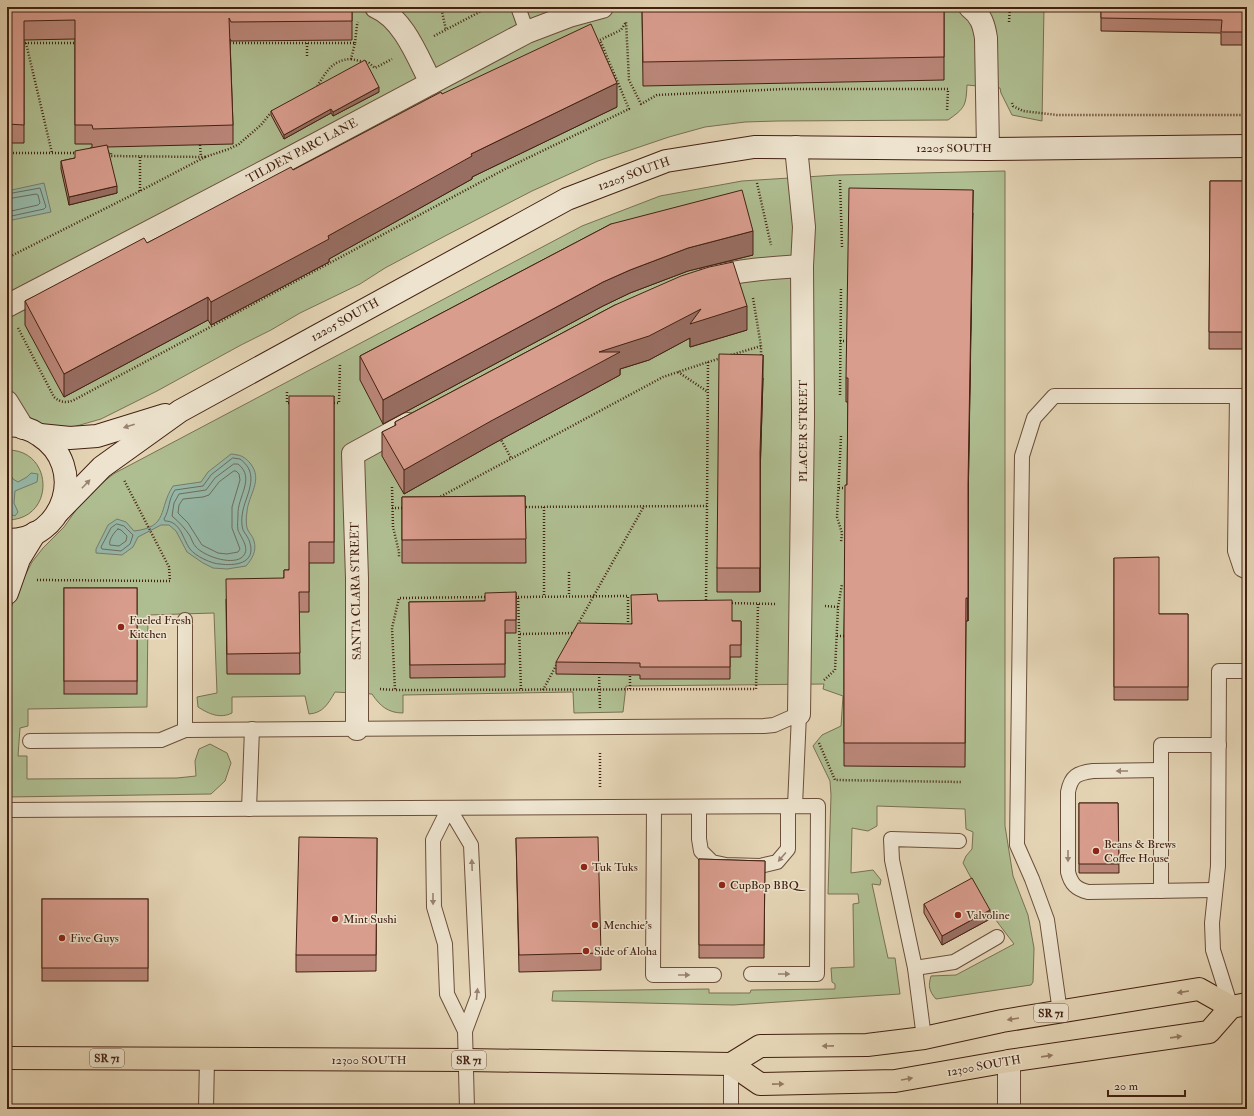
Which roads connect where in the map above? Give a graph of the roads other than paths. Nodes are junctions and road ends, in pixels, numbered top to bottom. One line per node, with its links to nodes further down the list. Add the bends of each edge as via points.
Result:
1 (518, 7): 5 (lane)
2 (602, 7): 5 (street, TILDEN PARC LANE)
3 (970, 7): 9 (street, via 980,16 986,38)
4 (368, 13): 6 (street, via 392,17)
5 (527, 32): 6 (street, TILDEN PARC LANE)
6 (431, 83): 12 (street, TILDEN PARC LANE)
7 (1247, 146): 9 (street, 12205 SOUTH)
8 (796, 148): 9 (street, 12205 SOUTH); 10 (street, PLACER STREET, via 804,227); 15 (street, 12205 SOUTH, via 754,147 666,161 567,199)
9 (988, 149)
10 (802, 266): 11 (street, via 720,275); 25 (street, PLACER STREET, via 803,417)
11 (687, 284)
12 (7, 306)
13 (1242, 396): 21 (lane, via 1235,552 1241,569); 46 (lane, via 1054,396 1034,418 1022,456 1017,845 1047,920)
14 (7, 402): 17 (street)
15 (180, 411): 17 (street, 12205 SOUTH, one-way to 17, via 97,436 70,438); 18 (street, 12205 SOUTH, one-way to 15, via 102,467)
16 (427, 414): 27 (street, SANTA CLARA STREET, via 353,454 357,578)
17 (23, 430): 18 (street, via 47,440 60,455 66,474 65,494)
18 (58, 512): 19 (street, via 46,527)
19 (35, 533): 20 (street, via 28,537); 22 (street, via 19,559)
20 (7, 540)
21 (1247, 572)
22 (7, 593)
23 (185, 620): 28 (lane)
24 (1247, 671): 30 (lane, via 1219,671)
25 (799, 714): 27 (lane, via 774,725 764,726); 32 (lane)
26 (252, 729): 27 (lane); 28 (lane); 36 (lane)
27 (357, 729)
28 (185, 730): 29 (lane, via 161,740)
29 (30, 741)
30 (1219, 745): 31 (lane, via 1161,745); 39 (lane, via 1218,866)
31 (1161, 770): 40 (lane); 40 (lane, one-way to 40, via 1083,772 1075,776 1068,792 1068,872 1074,885 1088,892)
32 (791, 806): 34 (lane); 34 (lane, one-way to 34, via 788,849 777,862 760,866 712,862 701,851 698,839); 43 (lane, one-way to 32, via 817,974 818,806)
33 (654, 807): 34 (lane); 35 (lane); 44 (lane, one-way to 44, via 653,975)
34 (699, 807)
35 (449, 808): 36 (lane); 47 (lane, one-way to 35, via 478,996 471,845); 47 (lane, one-way to 47, via 433,840 434,907 445,944 446,994)
36 (249, 809): 37 (lane)
37 (7, 810)
38 (959, 841): 42 (lane, via 891,840 892,860)
39 (1215, 890): 40 (lane); 45 (lane, via 1213,950)
40 (1161, 891)
41 (997, 937): 42 (lane, via 954,962)
42 (915, 968): 48 (lane)
43 (751, 974)
44 (714, 975)
45 (1239, 1006): 46 (main road, SR 71, one-way to 46, via 1199,989); 52 (main road, 12300 SOUTH, one-way to 45, via 1209,1032)
46 (1060, 1012): 48 (main road, SR 71, one-way to 48, via 1002,1021)
47 (465, 1032): 51 (lane)
48 (924, 1038): 53 (main road, SR 71, one-way to 53, via 868,1045 760,1046)
49 (7, 1058): 50 (main road, 12300 SOUTH / SR 71)
50 (207, 1059): 51 (main road, 12300 SOUTH / SR 71); 54 (lane)
51 (467, 1060): 53 (main road, 12300 SOUTH / SR 71); 55 (lane)
52 (1009, 1061): 53 (main road, 12300 SOUTH, one-way to 52, via 760,1084 896,1081); 57 (street)
53 (731, 1064): 56 (lane)
54 (206, 1109)
55 (467, 1109)
56 (731, 1109)
57 (1009, 1109)

